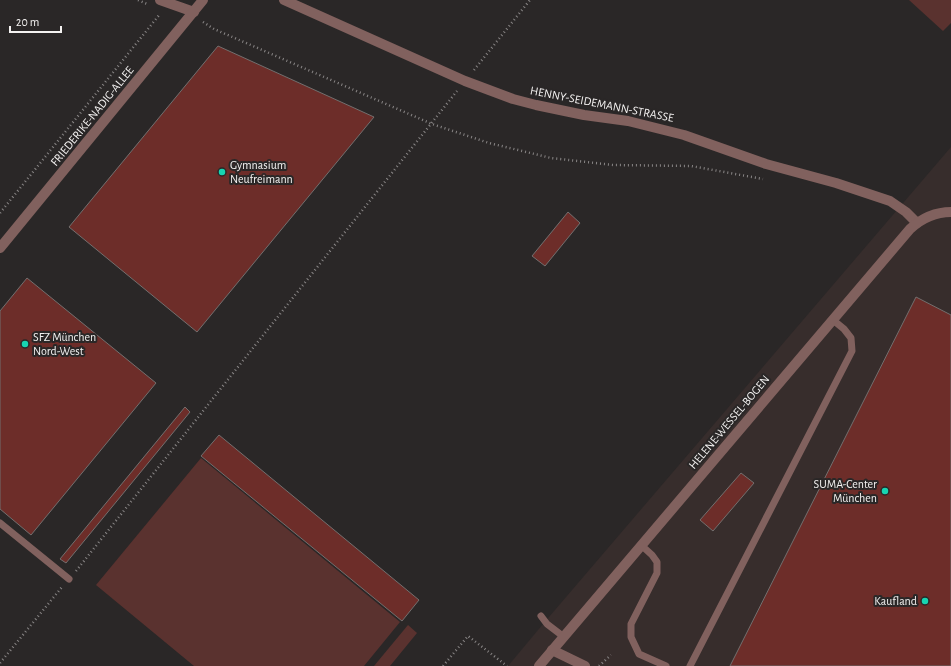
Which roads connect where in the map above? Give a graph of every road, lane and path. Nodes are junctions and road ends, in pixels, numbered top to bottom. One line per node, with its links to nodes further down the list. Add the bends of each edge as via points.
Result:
1 (204, 0): 5 (street, FRIEDERIKE-NADIG-ALLEE)
2 (284, 0): 6 (street, HENNY-SEIDEMANN-STRASSE)
3 (530, 0): 6 (path)
4 (162, 4): 5 (street); 9 (path)
5 (192, 14): 7 (path, via 214,29); 12 (street, FRIEDERIKE-NADIG-ALLEE)
6 (465, 81): 7 (path); 11 (street, HENNY-SEIDEMANN-STRASSE, via 536,105 628,121 684,135 766,164 890,201)
7 (432, 124): 8 (path, via 489,143 550,158 613,165 691,166); 16 (path)
8 (767, 180)
9 (0, 212)
10 (951, 212): 11 (street, HELENE-WESSEL-BOGEN, via 930,215)
11 (917, 223): 13 (street, HELENE-WESSEL-BOGEN)
12 (0, 248)
13 (833, 320): 15 (street, HELENE-WESSEL-BOGEN); 28 (lane, via 851,338 852,351)
14 (0, 523): 16 (lane)
15 (641, 546): 18 (street, HELENE-WESSEL-BOGEN); 27 (lane, via 657,562 657,574 631,624 631,637 639,654)
16 (69, 579): 21 (path)
17 (541, 616): 18 (lane)
18 (564, 637): 19 (street, HELENE-WESSEL-BOGEN)
19 (552, 650): 24 (street, HELENE-WESSEL-BOGEN); 25 (street)
20 (611, 655): 26 (path)
21 (0, 664)
22 (442, 666): 23 (path, via 468,636)
23 (507, 666)
24 (539, 666)
25 (585, 666)
26 (599, 666)
27 (666, 666)
28 (690, 666)

